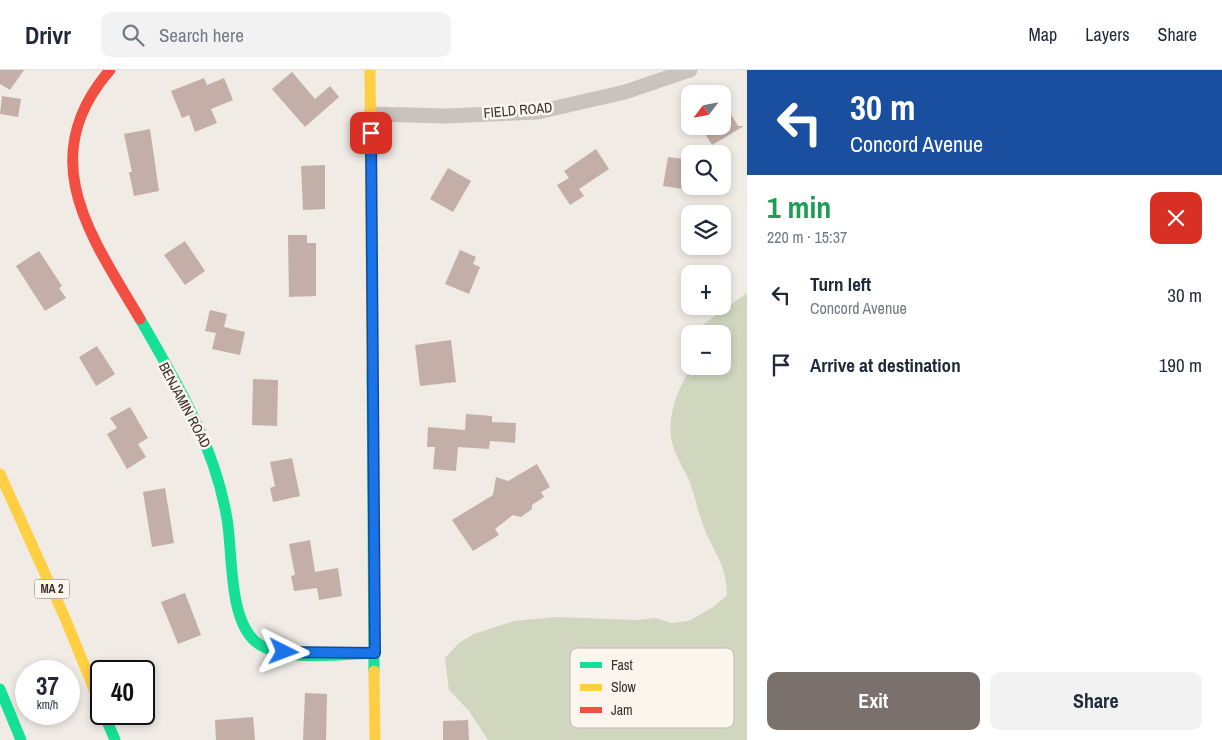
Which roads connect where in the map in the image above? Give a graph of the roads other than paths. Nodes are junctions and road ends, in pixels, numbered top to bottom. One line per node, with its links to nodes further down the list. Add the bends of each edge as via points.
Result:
1 (110, 70): 6 (main road, BENJAMIN ROAD, via 94,90 75,140 73,175 76,195 88,228 175,382 211,455 228,529 243,626 256,642 284,652)
2 (370, 70): 4 (main road)
3 (690, 70): 4 (street, FIELD ROAD, via 625,92 538,112 446,116)
4 (371, 114): 6 (main road)
5 (0, 474): 7 (main road, MA 2)
6 (375, 653): 12 (main road)
7 (90, 679)
8 (0, 689): 10 (main road)
9 (109, 725): 11 (main road)
10 (21, 740)
11 (115, 740)
12 (374, 740)

